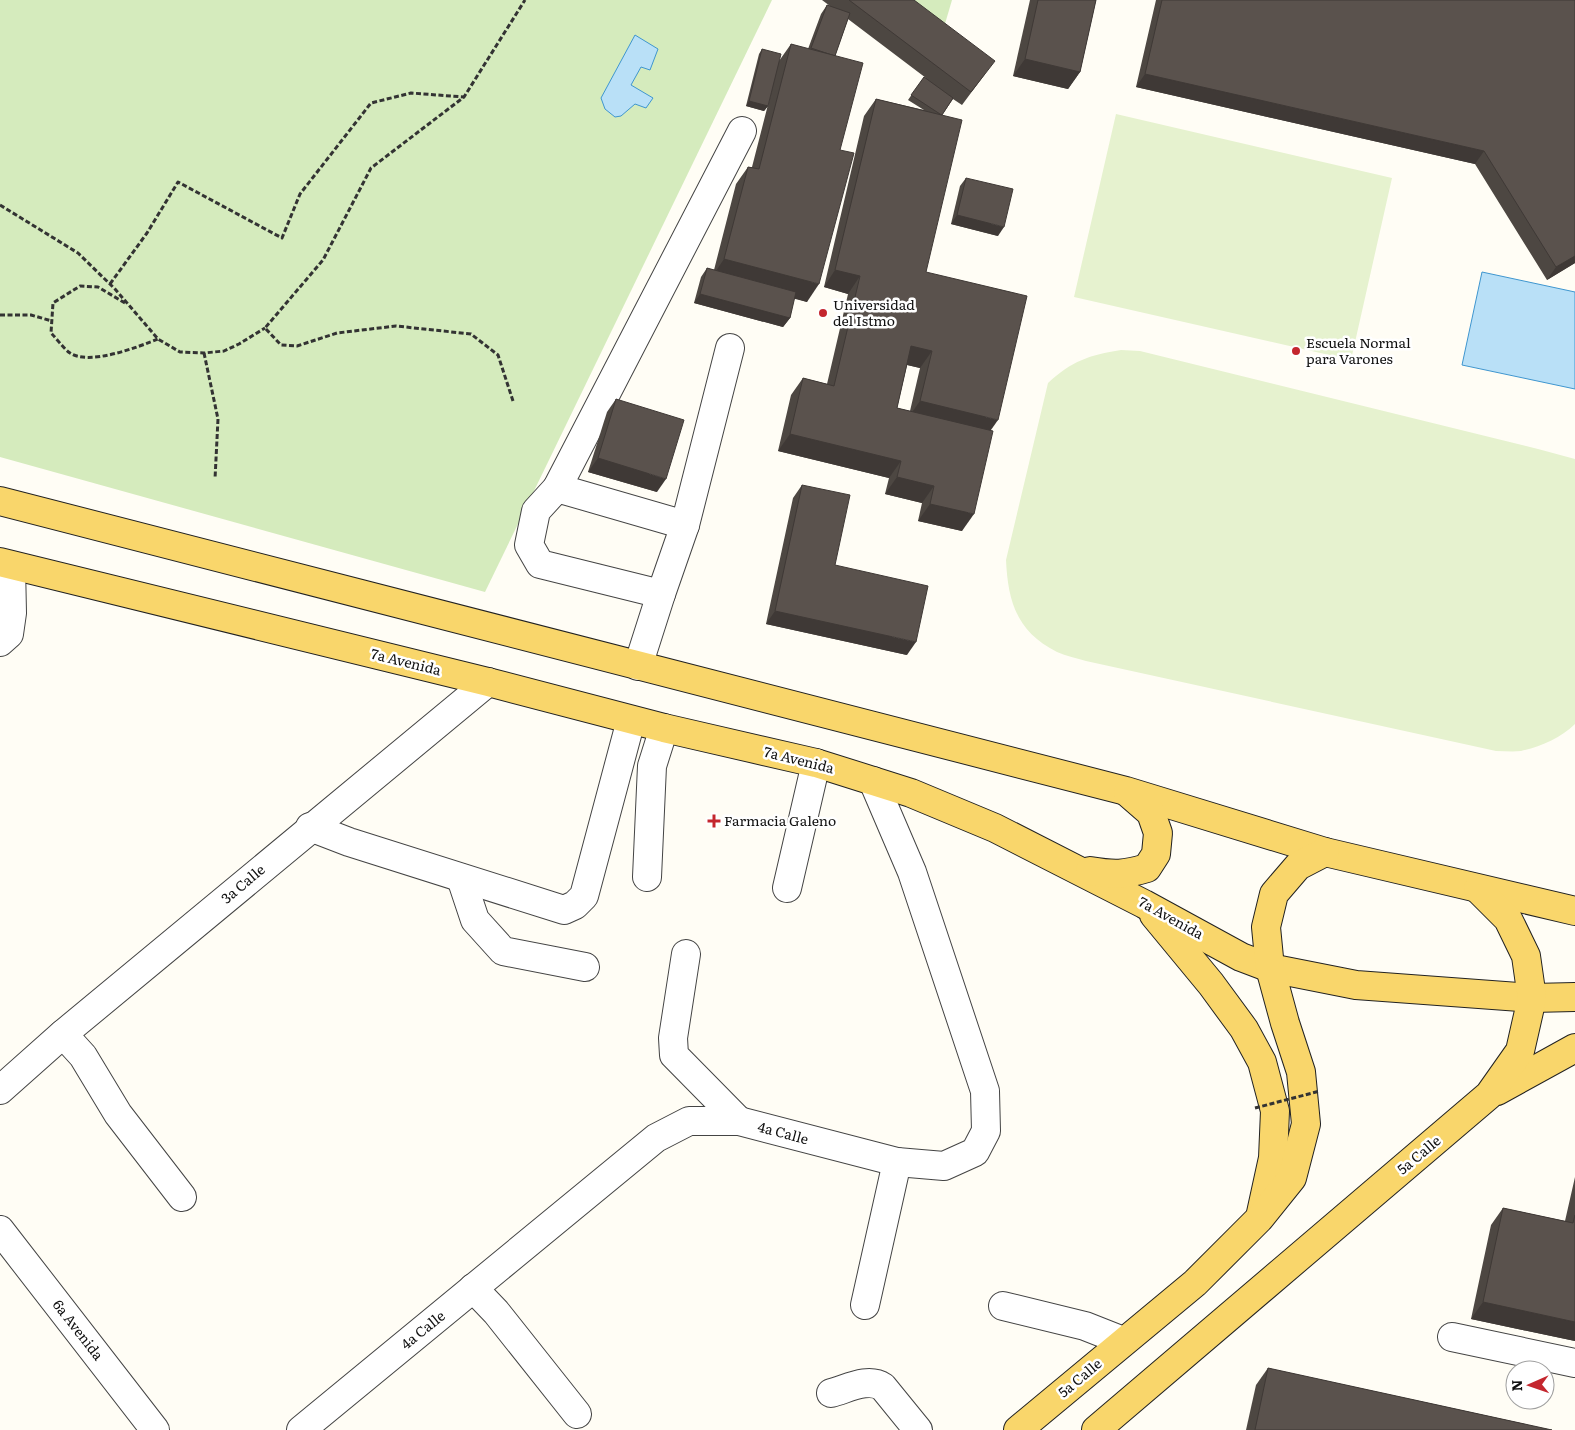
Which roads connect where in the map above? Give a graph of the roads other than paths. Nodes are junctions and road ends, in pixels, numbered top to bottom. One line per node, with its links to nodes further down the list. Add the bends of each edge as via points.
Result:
1 (742, 131): 3 (street)
2 (730, 348): 5 (street)
3 (557, 488): 5 (street); 7 (street, via 536,511 534,519 529,545 540,564)
4 (0, 501): 9 (main road)
5 (685, 525): 7 (street)
6 (5, 564): 8 (street, via 12,613 9,634); 10 (main road, 7a Avenida)
7 (661, 594): 9 (street)
8 (0, 642)
9 (638, 666): 15 (main road)
10 (488, 682): 11 (main road, 7a Avenida); 16 (street, 3a Calle)
11 (631, 720): 12 (main road, 7a Avenida); 20 (street, via 580,901 564,910)
12 (664, 728): 13 (main road, 7a Avenida); 19 (street, via 652,766)
13 (816, 763): 14 (main road, 7a Avenida); 21 (street)
14 (874, 781): 18 (main road, 7a Avenida, via 995,828); 35 (street, 4a Calle, via 912,872 985,1091 986,1131 975,1152 944,1166)
15 (1126, 791): 17 (main road); 18 (main road, via 1150,813 1158,833 1156,854 1147,868 1127,874)
16 (310, 827): 20 (street); 30 (street, 3a Calle)
17 (1325, 852): 22 (main road); 27 (main road, 5a Calle, via 1298,866 1274,894 1266,927)
18 (1077, 869): 23 (main road, 7a Avenida)
19 (647, 877)
20 (461, 878): 26 (street, via 475,920 503,951)
21 (787, 888)
22 (1478, 889): 24 (main road); 29 (main road, 5a Calle, via 1508,919 1526,956)
23 (1144, 904): 27 (main road, 7a Avenida, via 1241,957); 37 (main road, via 1211,984 1244,1029 1262,1062 1275,1112 1273,1158)
24 (1575, 911)
25 (686, 954): 34 (street, via 672,1038 674,1055)
26 (585, 967)
27 (1270, 968): 29 (main road, 7a Avenida, via 1356,985); 37 (main road, 5a Calle, via 1301,1072 1306,1124 1292,1178)
28 (1575, 997): 29 (main road, 7a Avenida)
29 (1532, 998): 33 (main road, 5a Calle, via 1520,1051)
30 (64, 1034): 32 (street, 3a Calle); 36 (street, via 84,1056 118,1114)
31 (1575, 1048): 33 (main road)
32 (0, 1090)
33 (1489, 1095): 51 (main road, 5a Calle)
34 (739, 1121): 35 (street, 4a Calle); 39 (street, 4a Calle, via 689,1121 656,1138)
35 (897, 1162): 40 (street)
36 (182, 1197)
37 (1259, 1219): 43 (main road, 5a Calle, via 1195,1283)
38 (0, 1230): 47 (street, 6a Avenida)
39 (474, 1288): 46 (street); 48 (street, 4a Calle)
40 (865, 1305)
41 (1003, 1306): 43 (street, via 1085,1326)
42 (1452, 1336): 44 (street)
43 (1123, 1341): 50 (main road, 5a Calle)
44 (1575, 1363)
45 (831, 1393): 49 (street, via 868,1382 877,1383)
46 (577, 1414)
47 (155, 1430)
48 (301, 1430)
49 (918, 1430)
50 (1018, 1430)
51 (1096, 1430)

